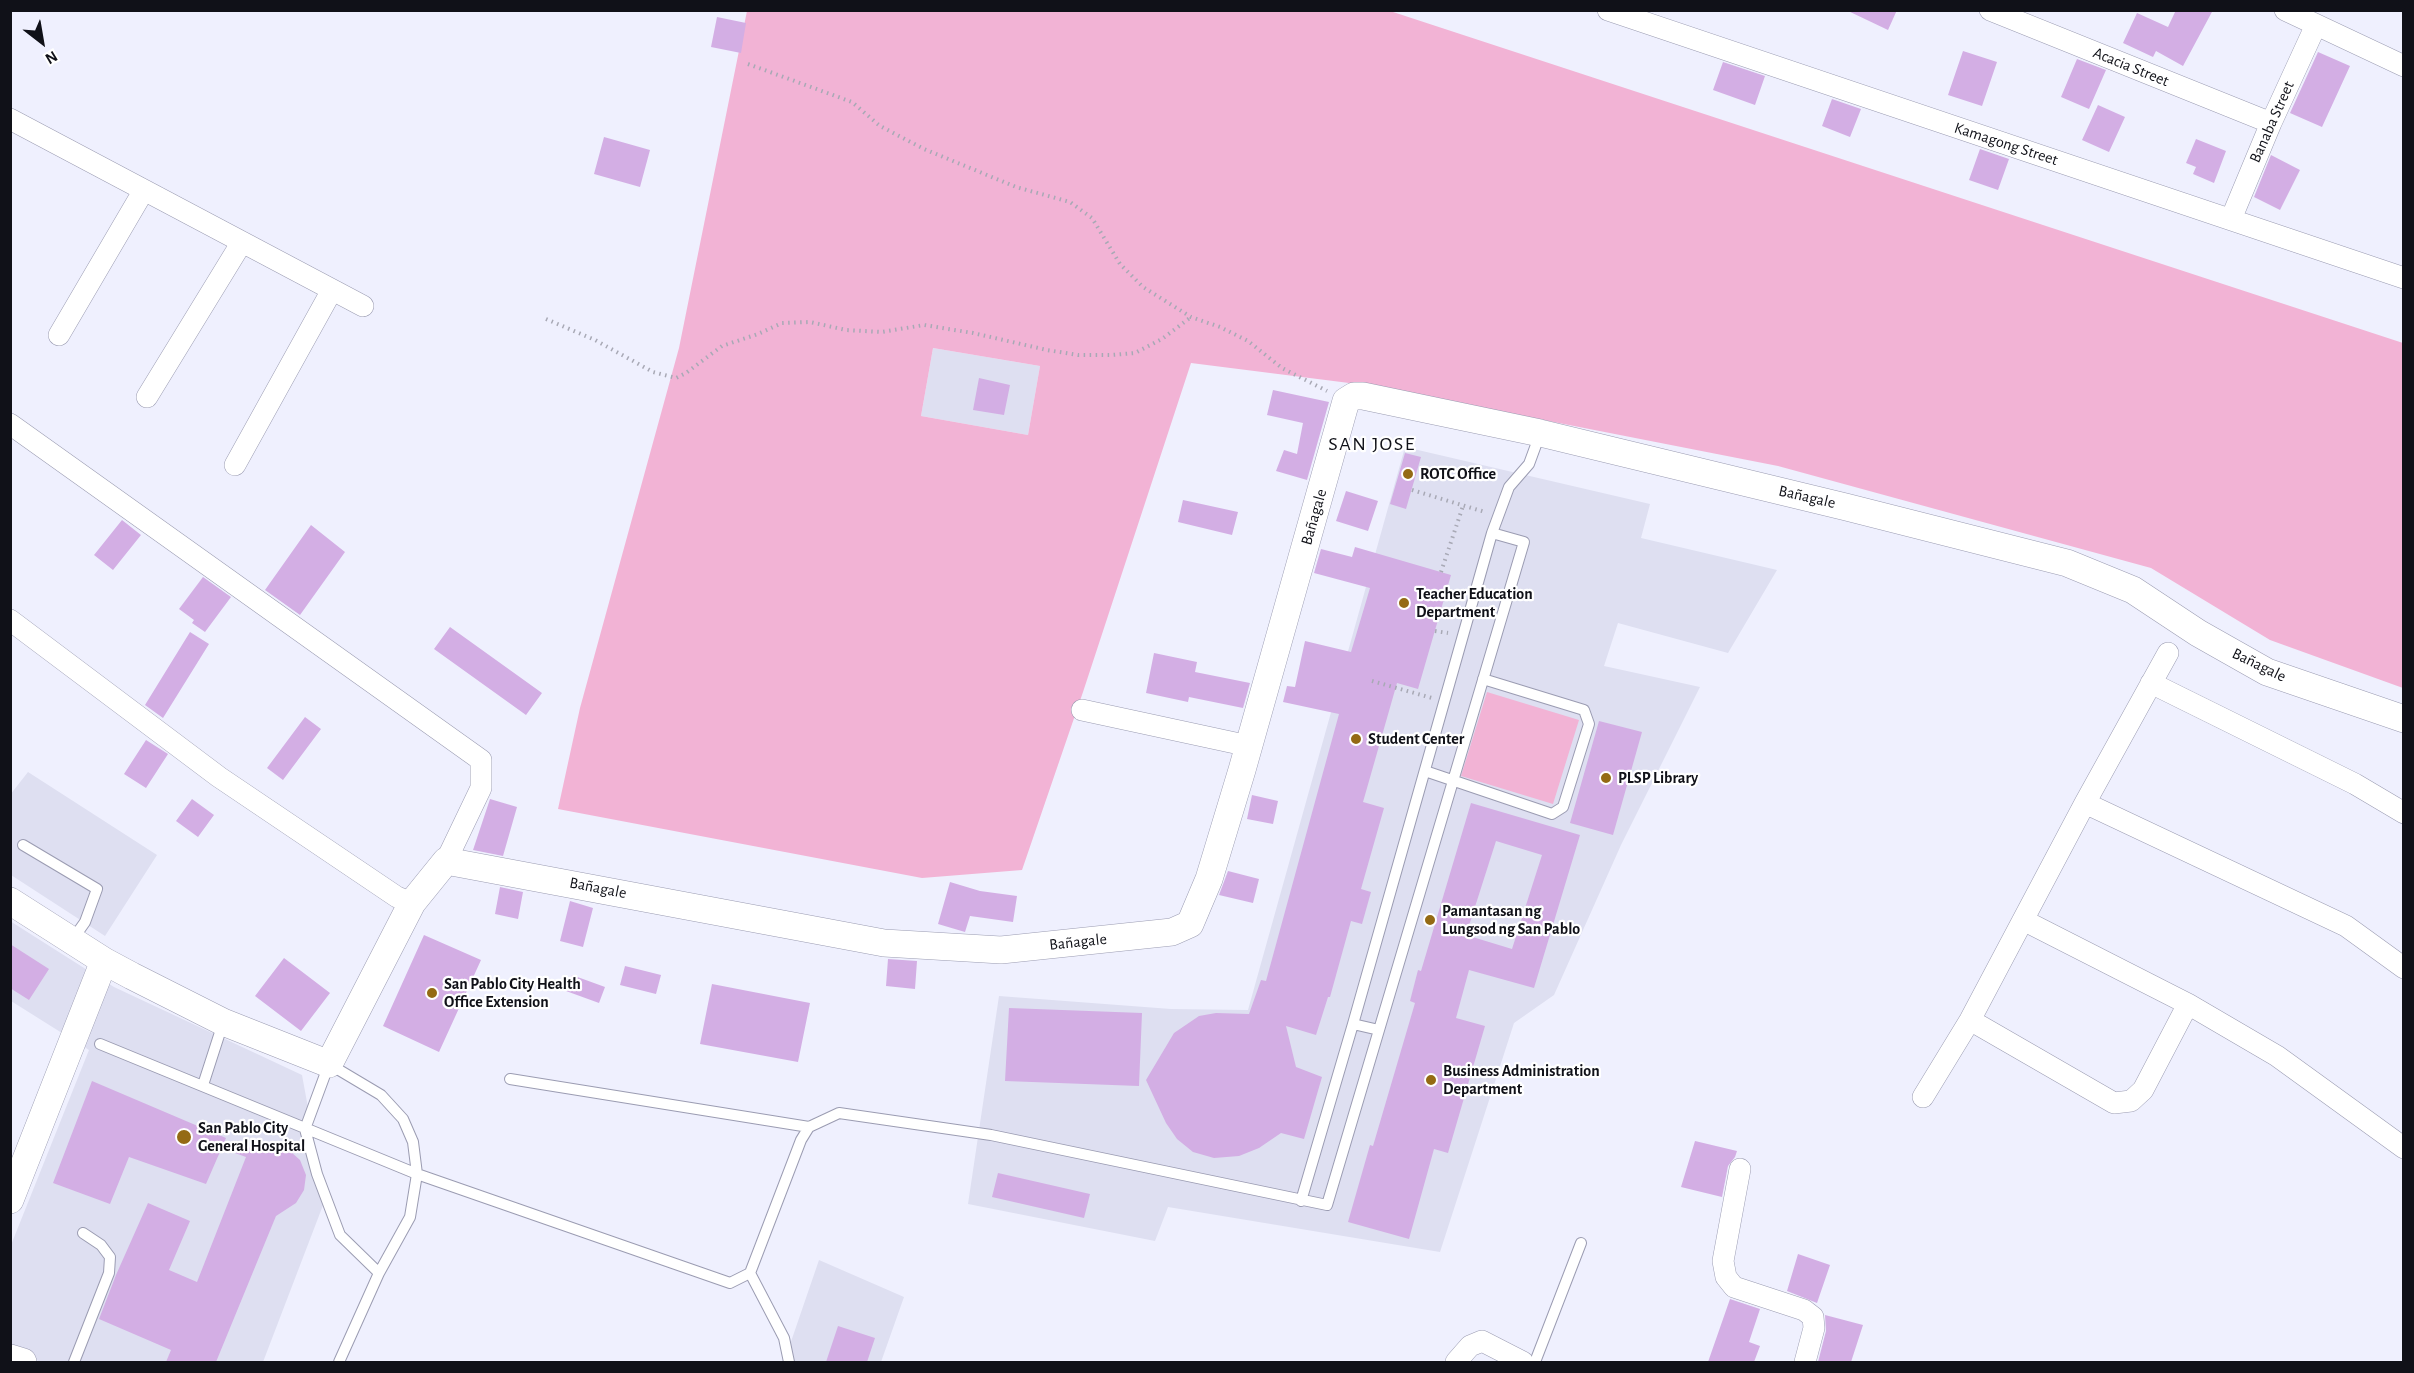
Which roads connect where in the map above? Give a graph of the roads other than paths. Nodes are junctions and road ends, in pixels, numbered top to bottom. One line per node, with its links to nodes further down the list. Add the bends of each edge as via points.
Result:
1 (1608, 10): 4 (street, Kamagong Street)
2 (1990, 10): 8 (street, Acacia Street)
3 (2285, 10): 5 (street)
4 (1633, 15): 10 (street, Kamagong Street)
5 (2316, 25): 6 (street); 8 (street, Banaba Street)
6 (2403, 66)
7 (10, 119): 9 (street)
8 (2271, 123): 10 (street, Banaba Street)
9 (144, 190): 11 (street); 15 (street)
10 (2231, 219): 12 (street, Kamagong Street)
11 (242, 242): 13 (street); 16 (street)
12 (2403, 278)
13 (332, 290): 14 (street); 19 (street)
14 (363, 306)
15 (59, 335)
16 (147, 397)
17 (10, 424): 33 (street, via 481,760 481,788)
18 (1540, 434): 20 (lane, via 1529,464 1509,487); 26 (street, Bañagale, via 2067,563 2133,590 2266,672); 27 (street, Bañagale, via 1363,396 1346,401)
19 (235, 465)
20 (1492, 533): 23 (lane, via 1524,542); 28 (lane)
21 (10, 620): 35 (street, via 219,777 397,897)
22 (2168, 653): 24 (street)
23 (1483, 679): 29 (lane); 29 (lane, via 1584,710 1589,724 1563,807 1552,814)
24 (2151, 683): 30 (street); 31 (street, via 2355,784)
25 (1082, 710): 27 (street)
26 (2403, 719)
27 (1249, 747): 33 (street, Bañagale, via 1209,879 1190,924 1172,932 1001,950 884,943)
28 (1425, 771): 29 (lane); 43 (lane)
29 (1452, 780): 44 (lane)
30 (2085, 803): 36 (street); 39 (street, via 2346,926)
31 (2403, 813)
32 (23, 845): 37 (lane, via 97,889 85,922)
33 (446, 861): 35 (street)
34 (10, 901): 37 (street)
35 (412, 903): 46 (street)
36 (2023, 920): 40 (street); 41 (street)
37 (73, 940): 38 (street)
38 (104, 961): 42 (street); 55 (street)
39 (2403, 968)
40 (2188, 1004): 41 (street, via 2143,1090 2131,1101 2114,1103); 52 (street, via 2277,1056)
41 (1970, 1020): 49 (street)
42 (223, 1022): 46 (street); 48 (lane)
43 (1353, 1024): 44 (lane); 56 (lane)
44 (1378, 1030): 56 (lane, via 1327,1205)
45 (100, 1044): 48 (lane)
46 (329, 1064): 51 (lane); 54 (lane, via 381,1095 403,1119 413,1142)
47 (510, 1079): 50 (lane)
48 (203, 1085): 51 (lane)
49 (1923, 1097)
50 (809, 1127): 56 (lane, via 838,1113 979,1134); 60 (lane)
51 (305, 1129): 54 (lane); 59 (lane, via 340,1234)
52 (2403, 1148)
53 (1740, 1169): 69 (street, via 1723,1261 1726,1277 1734,1287 1804,1310 1813,1317)
54 (417, 1174): 59 (lane, via 410,1217); 60 (lane, via 730,1283)
55 (10, 1200)
56 (1300, 1201)
57 (82, 1233): 63 (lane, via 101,1245 110,1257 109,1273)
58 (1581, 1243): 68 (lane)
59 (380, 1273): 64 (lane)
60 (750, 1273): 65 (lane, via 783,1338)
61 (10, 1358): 62 (street)
62 (23, 1362)
63 (75, 1362)
64 (339, 1362)
65 (789, 1362)
66 (1456, 1362): 67 (street, via 1470,1346 1482,1341)
67 (1523, 1362)
68 (1534, 1362)
69 (1805, 1362)

